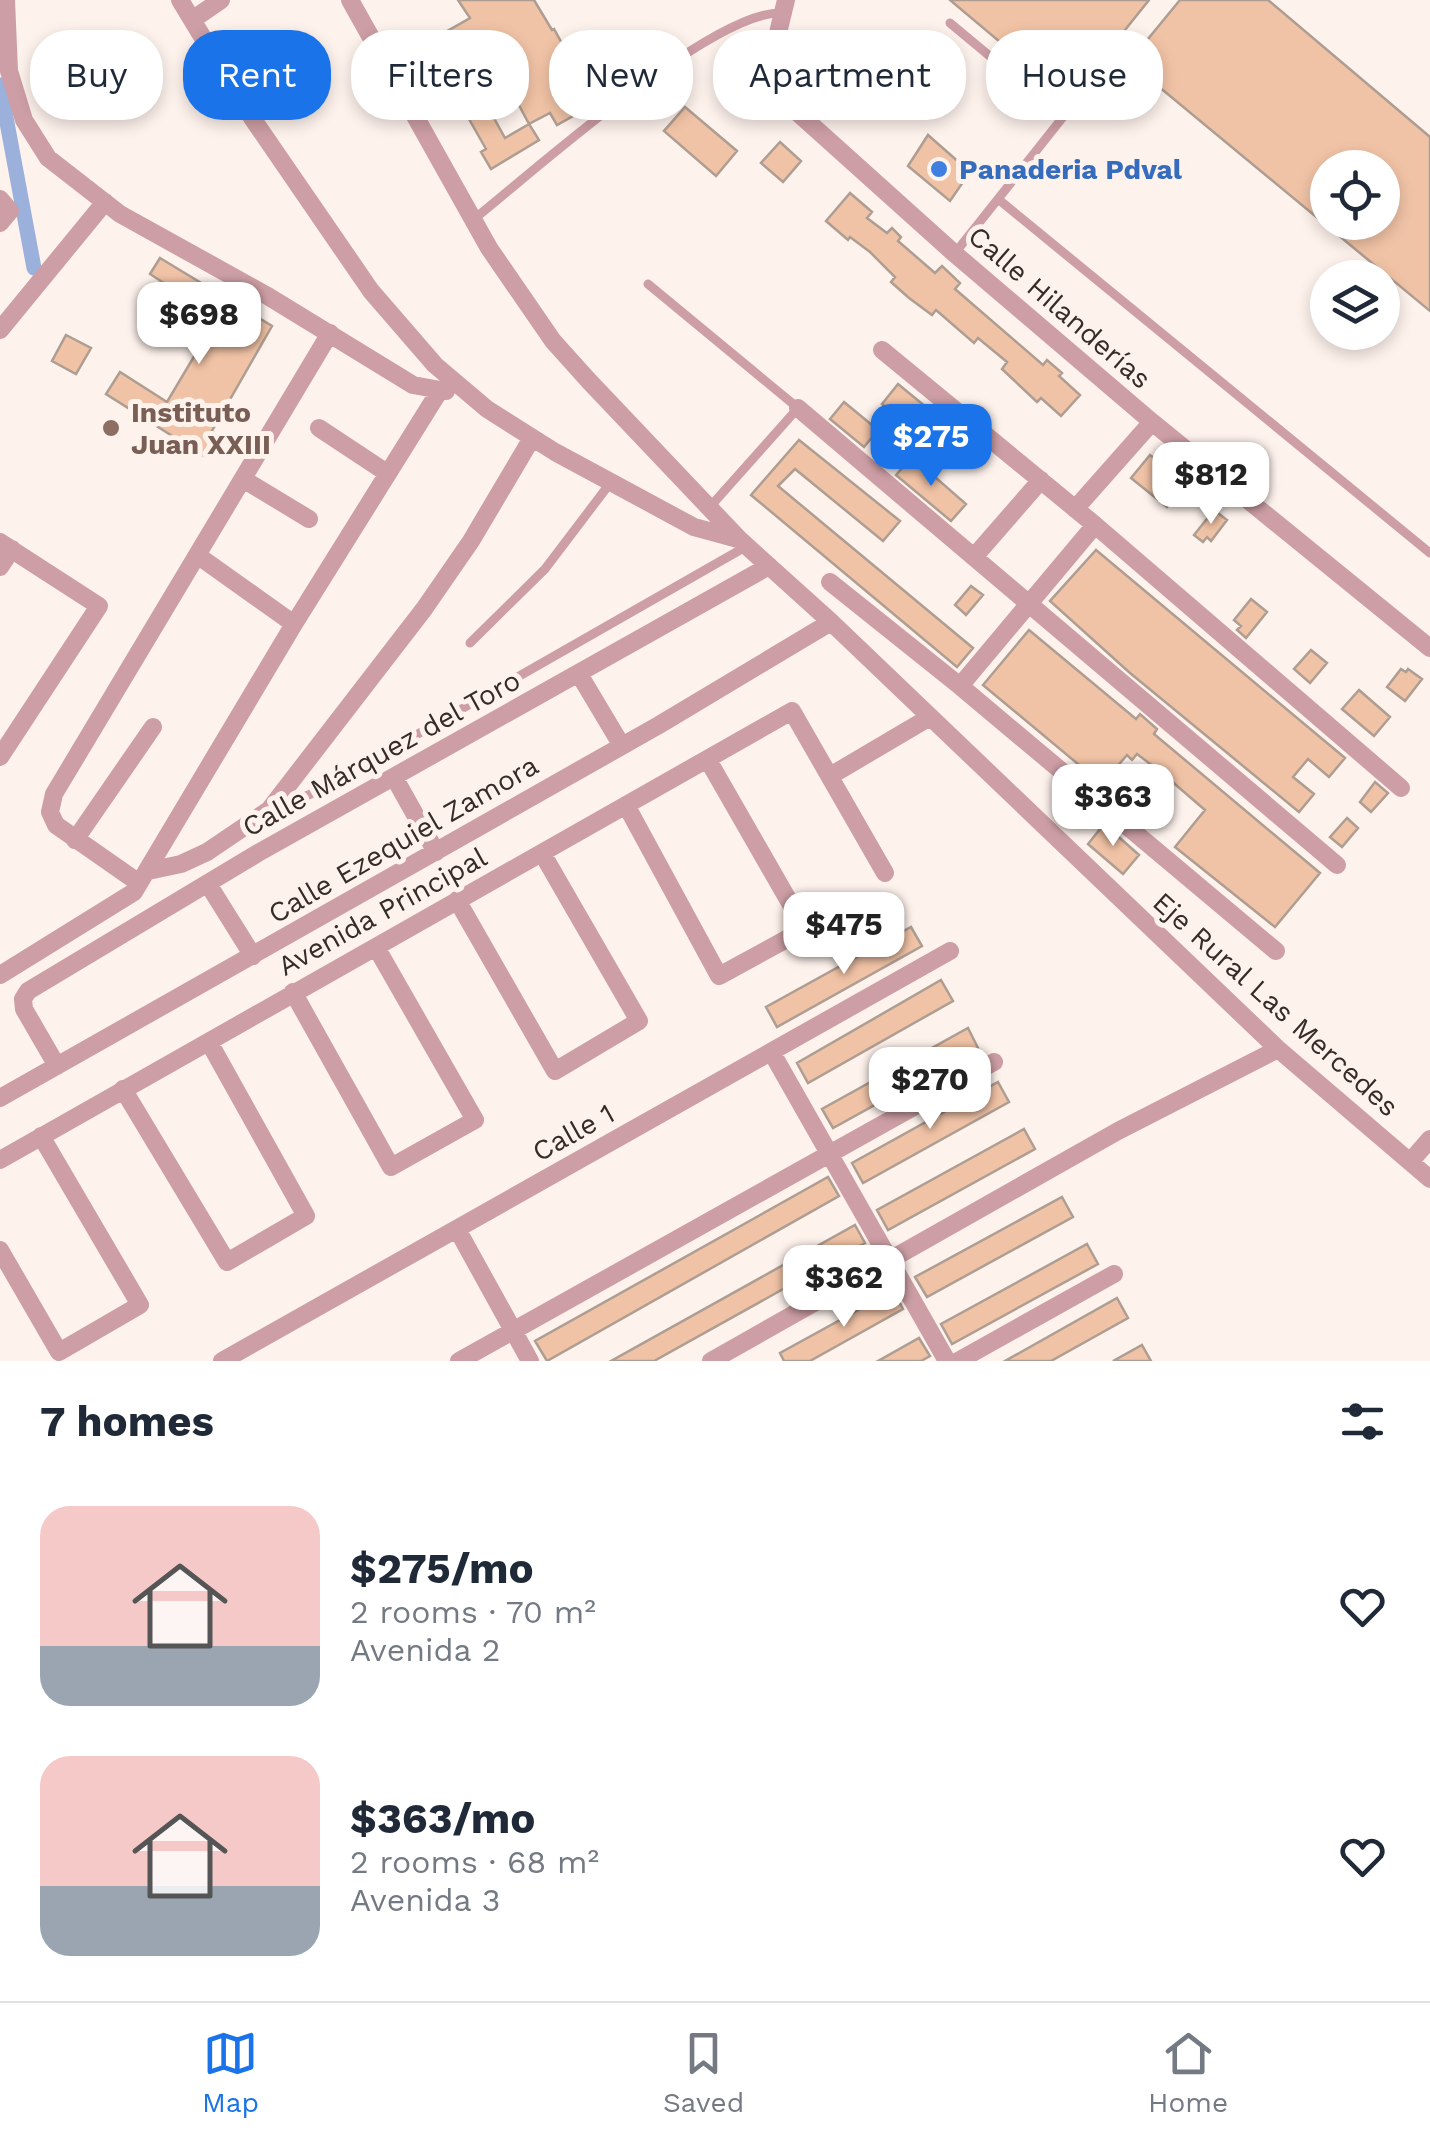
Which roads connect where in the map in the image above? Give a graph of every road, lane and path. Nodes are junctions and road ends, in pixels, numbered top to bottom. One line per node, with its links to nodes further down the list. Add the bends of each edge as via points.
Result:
1 (6, 0): 10 (street, via 9,70 24,120 48,158)
2 (180, 0): 6 (street)
3 (221, 0): 6 (street)
4 (350, 0): 11 (street, Eje Rural Las Mercedes)
5 (784, 7): 11 (lane, via 702,44 648,80); 13 (street, Calle Hilanderías, via 779,68 797,112)
6 (192, 20): 19 (street, via 371,291 434,365)
7 (950, 24): 9 (lane, via 1063,117)
8 (0, 199): 12 (street, via 10,211)
9 (998, 199): 13 (lane); 34 (lane)
10 (105, 202): 15 (street); 16 (street)
11 (474, 220): 28 (street, Eje Rural Las Mercedes, via 554,340)
12 (0, 223)
13 (955, 254): 21 (street, Calle Hilanderías)
14 (648, 284): 20 (lane)
15 (0, 330)
16 (330, 333): 18 (street, via 413,385); 25 (street)
17 (882, 350): 26 (street)
18 (440, 390): 19 (street); 24 (street)
19 (471, 396): 23 (street)
20 (798, 408): 28 (lane); 36 (street)
21 (1152, 422): 29 (street); 44 (street, Calle Hilanderías)
22 (319, 428): 24 (street)
23 (532, 438): 27 (street); 55 (street, via 424,609)
24 (387, 473): 42 (street)
25 (242, 479): 30 (street); 35 (street)
26 (1041, 480): 29 (street); 36 (street)
27 (611, 482): 32 (street, via 694,527); 43 (lane, via 545,570)
28 (710, 508): 32 (street, Eje Rural Las Mercedes)
29 (1076, 508): 31 (street)
30 (309, 518)
31 (1095, 524): 40 (street); 54 (street)
32 (742, 543): 37 (street, Eje Rural Las Mercedes); 55 (lane, via 318,791)
33 (6, 545): 38 (street); 50 (street, via 100,606)
34 (1430, 552)
35 (197, 556): 42 (street); 57 (street, via 54,794 51,818)
36 (974, 557): 40 (street)
37 (769, 566): 41 (street, Eje Rural Las Mercedes); 45 (street, Calle Márquez del Toro)
38 (0, 568)
39 (830, 582): 46 (street)
40 (1029, 604): 46 (street); 60 (street)
41 (831, 622): 47 (street, Eje Rural Las Mercedes); 49 (street, Calle Ezequiel Zamora)
42 (294, 624): 62 (street)
43 (470, 642)
44 (1430, 648)
45 (578, 674): 49 (street); 53 (street, Calle Márquez del Toro)
46 (960, 686): 66 (street)
47 (930, 717): 52 (street); 72 (street, Eje Rural Las Mercedes)
48 (153, 727): 57 (street)
49 (622, 746): 58 (street, Calle Ezequiel Zamora)
50 (0, 756)
51 (708, 760): 52 (street, Avenida Principal, via 792,711); 56 (street, Avenida Principal); 56 (street, via 805,929 719,976)
52 (830, 776): 61 (street)
53 (394, 777): 58 (street); 63 (street, Calle Márquez del Toro)
54 (1401, 788)
55 (279, 797): 62 (street, via 207,852)
56 (626, 805): 59 (street, Avenida Principal)
57 (75, 840): 62 (street)
58 (436, 852): 68 (street, Calle Ezequiel Zamora)
59 (542, 853): 64 (street, Avenida Principal); 64 (street, via 639,1021 554,1070)
60 (1336, 864)
61 (885, 873)
62 (144, 877): 69 (street, via 125,899)
63 (208, 884): 68 (street); 75 (street, Calle Márquez del Toro, via 24,995 24,1009)
64 (457, 900): 65 (street, Avenida Principal)
65 (376, 947): 70 (street, Avenida Principal); 70 (street, via 475,1120 391,1167)
66 (1276, 950)
67 (950, 951): 73 (street, Calle 1)
68 (253, 956): 75 (street, Calle Ezequiel Zamora)
69 (0, 975)
70 (293, 992): 71 (street, Avenida Principal)
71 (209, 1042): 76 (street, Avenida Principal); 76 (street, via 306,1216 227,1262)
72 (1278, 1049): 82 (street, Eje Rural Las Mercedes); 86 (street)
73 (772, 1053): 80 (street); 84 (street, Calle 1)
74 (994, 1062): 80 (street)
75 (57, 1066): 77 (street, Calle Ezequiel Zamora)
76 (123, 1089): 78 (street, Avenida Principal)
77 (0, 1098)
78 (41, 1136): 81 (street, Avenida Principal); 85 (street, via 140,1305 59,1352)
79 (1430, 1139): 82 (street)
80 (830, 1154): 86 (street); 88 (street)
81 (0, 1160)
82 (1410, 1162): 83 (street, Eje Rural Las Mercedes)
83 (1430, 1179)
84 (456, 1229): 88 (street); 89 (street, Calle 1)
85 (0, 1250)
86 (890, 1260): 92 (street); 93 (street)
87 (1114, 1274): 94 (street)
88 (513, 1330): 90 (street); 91 (street)
89 (222, 1361)
90 (459, 1361)
91 (530, 1361)
92 (711, 1361)
93 (947, 1361)
94 (958, 1361)

